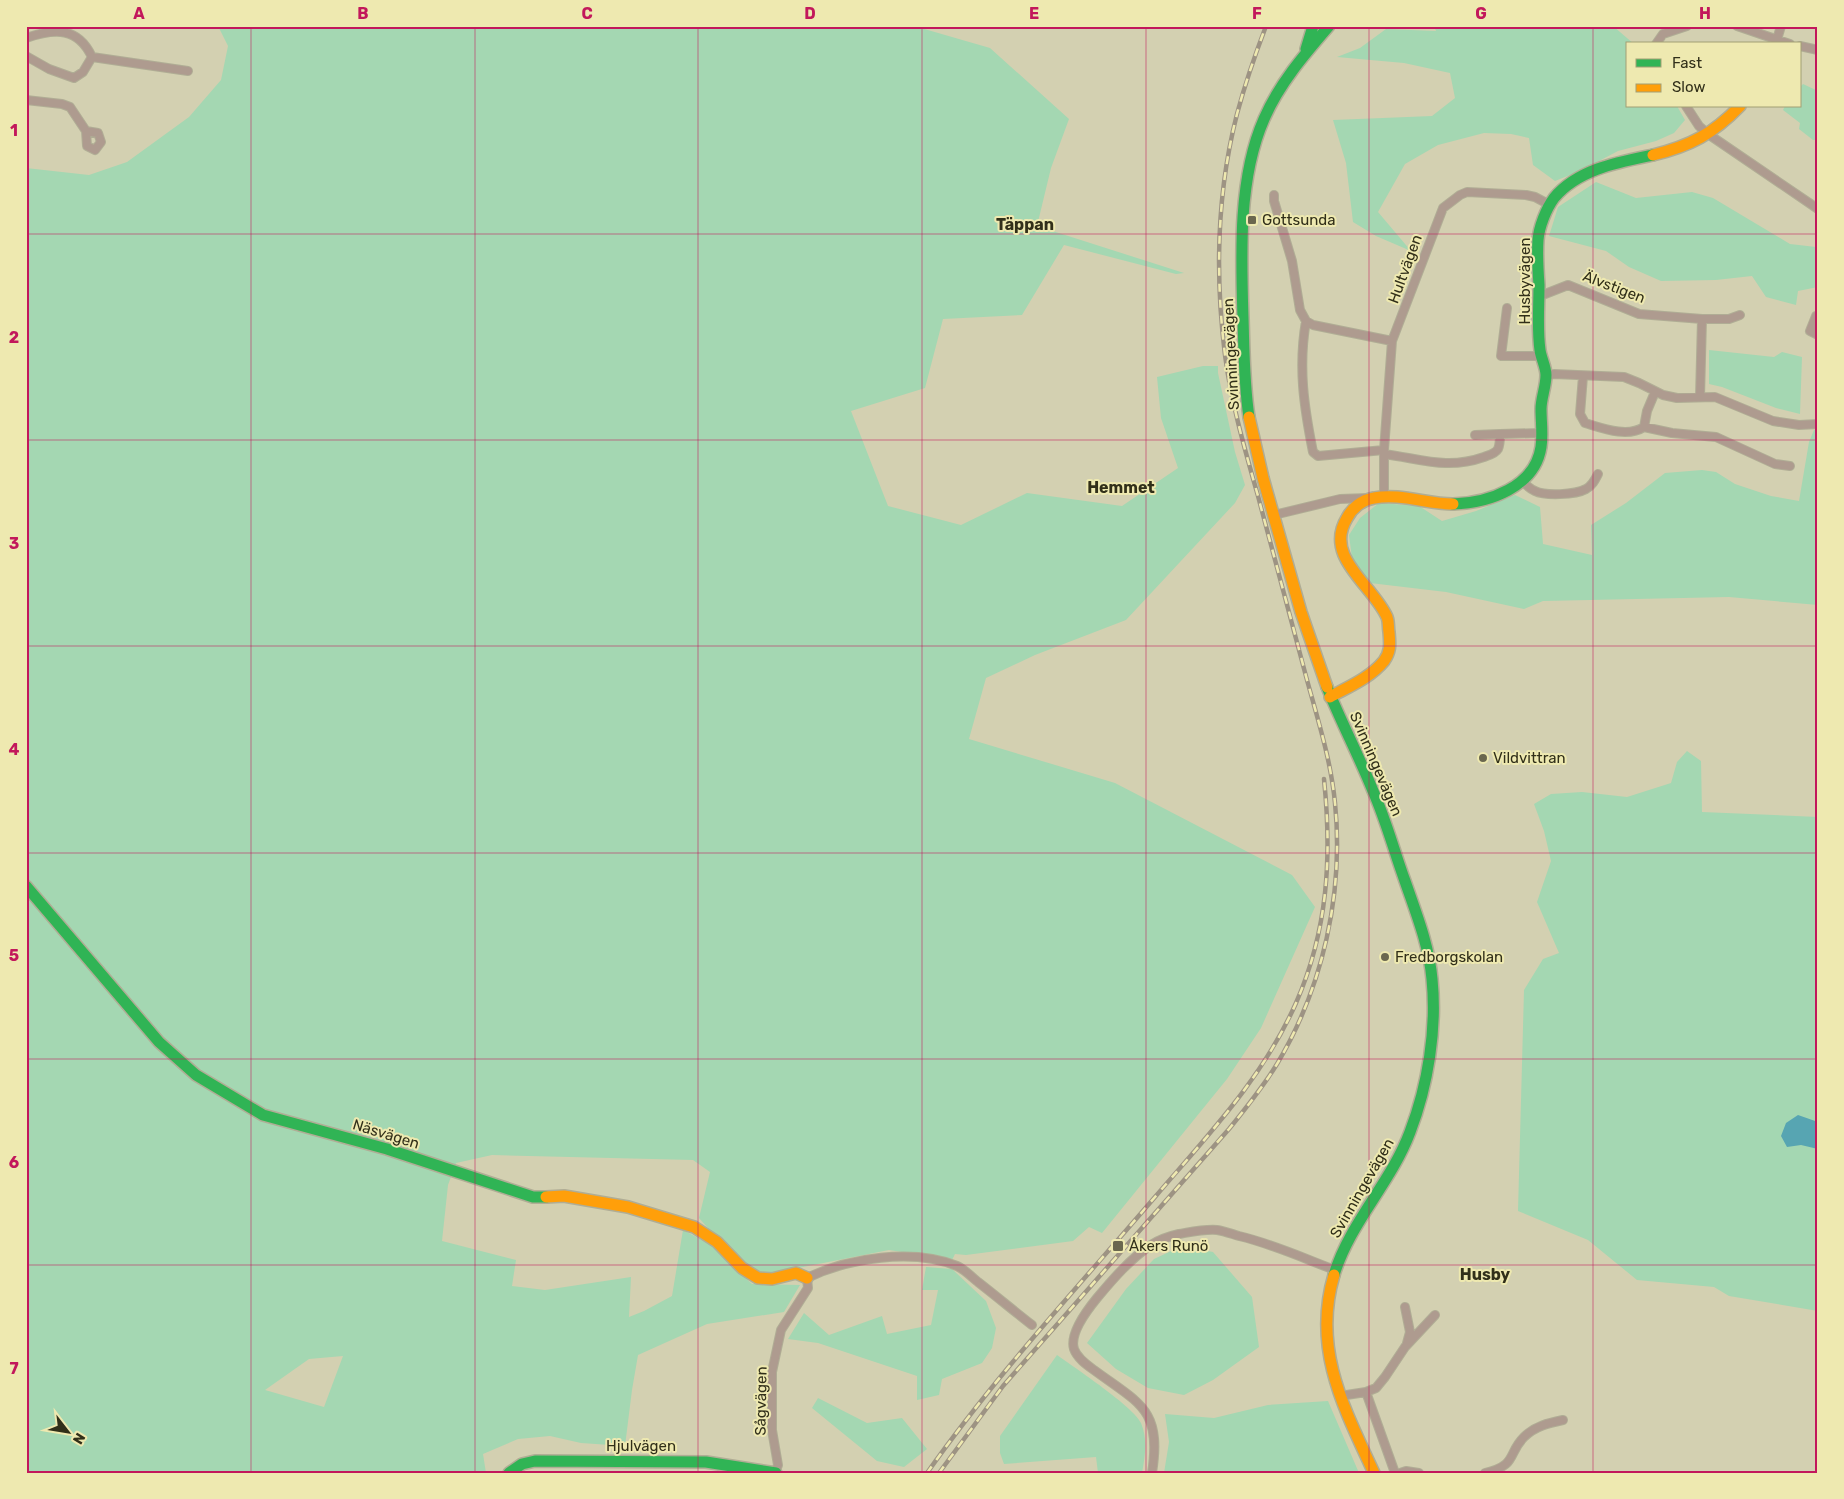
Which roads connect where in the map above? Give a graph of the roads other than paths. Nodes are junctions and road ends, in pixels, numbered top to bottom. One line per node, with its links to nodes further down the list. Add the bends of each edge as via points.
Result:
1 (1313, 26): 11 (street, Svinningevägen)
2 (1329, 26): 11 (street, Svinningevägen)
3 (1687, 26): 7 (street, via 1663,34)
4 (1737, 26): 8 (street)
5 (1781, 26): 8 (street)
6 (26, 38): 13 (street, via 52,32 73,34 86,46)
7 (1657, 42)
8 (1776, 42)
9 (1802, 46): 10 (street)
10 (1818, 50)
11 (1303, 55): 46 (street, Svinningevägen, via 1274,99 1258,134 1251,159 1241,230 1244,378 1249,414)
12 (26, 56): 13 (street, via 74,78 83,72)
13 (92, 58): 14 (street)
14 (188, 71)
15 (26, 100): 18 (street, via 70,107)
16 (1687, 108): 19 (street)
17 (1738, 108): 19 (street, Husbyvägen)
18 (86, 131)
19 (1708, 134): 21 (street, Husbyvägen, via 1676,148 1593,170 1557,194); 22 (street)
20 (1274, 195): 28 (street, via 1292,261 1300,310)
21 (1550, 205): 23 (street, Husbyvägen, via 1538,239); 30 (street, Hultvägen, via 1526,195 1467,192 1446,204)
22 (1818, 209)
23 (1540, 296): 27 (street, Älvstigen, via 1568,285 1639,314); 31 (street, Husbyvägen)
24 (1507, 308): 31 (street, via 1501,356)
25 (1740, 315): 27 (street, Älvstigen, via 1729,319)
26 (1818, 316): 29 (street, via 1810,331)
27 (1702, 319): 35 (street)
28 (1306, 321): 30 (street); 41 (street, via 1302,379 1304,411 1313,452 1318,456)
29 (1818, 335)
30 (1392, 341): 41 (street, Hultvägen)
31 (1541, 356): 32 (street, Husbyvägen)
32 (1546, 376): 33 (street); 38 (street, Husbyvägen, via 1542,388)
33 (1582, 376): 34 (street, via 1624,377); 37 (street, via 1580,414 1585,422 1609,430 1632,432)
34 (1655, 392): 35 (street, via 1677,398); 37 (street)
35 (1700, 397): 36 (street, via 1715,397 1774,421)
36 (1818, 424)
37 (1644, 427): 42 (street, via 1716,437 1776,464)
38 (1541, 433): 39 (street); 44 (street, Husbyvägen, via 1537,461)
39 (1500, 434): 40 (street); 41 (street, via 1497,451 1464,463 1444,464)
40 (1475, 435)
41 (1384, 452): 45 (street, Hultvägen)
42 (1790, 466)
43 (1598, 474): 44 (street, via 1587,489 1566,494 1542,494)
44 (1522, 481): 45 (street, Husbyvägen, via 1500,494 1464,504)
45 (1378, 497): 46 (street, via 1340,499); 47 (street, via 1360,504 1348,516 1340,531 1339,544 1349,566 1387,618 1389,652 1379,666)
46 (1274, 515): 47 (street, Svinningevägen, via 1306,632)
47 (1330, 697): 49 (street, Svinningevägen, via 1374,792 1425,940 1434,995 1428,1058 1414,1122 1394,1167 1348,1239)
48 (26, 886): 50 (street, Näsvägen, via 159,1042 196,1075 262,1115 388,1149 533,1197 564,1196 638,1210 694,1227 717,1242 742,1268 758,1278 772,1279 796,1273)
49 (1335, 1270): 56 (street, Svinningevägen, via 1328,1302 1327,1332 1330,1364); 60 (street, via 1268,1243 1217,1230 1194,1231 1152,1244 1109,1283 1082,1319 1073,1346 1077,1356 1143,1407 1154,1437)
50 (807, 1278): 53 (street, via 824,1269 876,1258 941,1261 959,1266); 59 (street, Sågvägen, via 808,1288 781,1330 772,1372 772,1430 778,1465)
51 (1405, 1306): 54 (street, via 1410,1338)
52 (1435, 1315): 54 (street)
53 (1032, 1325)
54 (1405, 1347): 55 (street, via 1376,1388)
55 (1366, 1392): 56 (street); 62 (street)
56 (1340, 1396): 61 (street, Svinningevägen)
57 (1563, 1420): 65 (street, via 1543,1424 1525,1436 1508,1463)
58 (509, 1473): 59 (street, Hjulvägen, via 522,1464 535,1461 706,1462)
59 (775, 1473)
60 (1152, 1473)
61 (1374, 1473)
62 (1395, 1473)
63 (1400, 1473): 64 (street)
64 (1420, 1473)
65 (1485, 1473)

